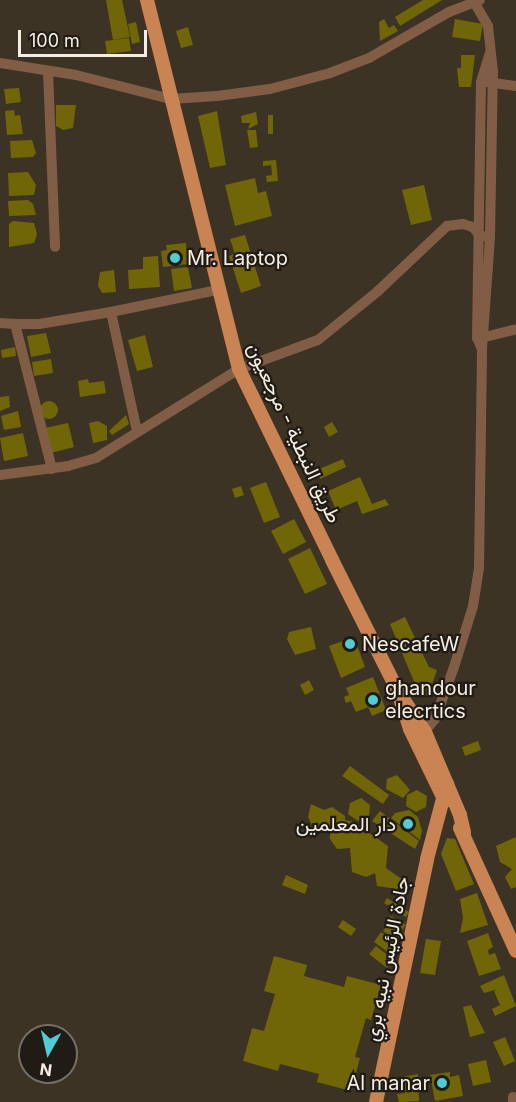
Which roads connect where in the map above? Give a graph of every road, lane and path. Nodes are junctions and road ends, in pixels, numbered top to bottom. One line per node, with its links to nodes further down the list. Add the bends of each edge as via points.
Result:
1 (147, 0): 7 (main road, طريق النبطية - مرجعيون)
2 (476, 1): 6 (street, via 488,26); 7 (street, via 369,58 330,73 270,89)
3 (0, 63): 4 (street)
4 (48, 71): 7 (street); 9 (street)
5 (516, 86): 6 (street)
6 (490, 87): 8 (street, via 486,219)
7 (170, 99): 10 (main road, طريق النبطية - مرجعيون)
8 (481, 234): 15 (street); 16 (street, via 454,225 439,231 378,291 318,340)
9 (55, 247)
10 (218, 290): 11 (street); 16 (main road, طريق النبطية - مرجعيون)
11 (111, 312): 13 (street); 17 (street)
12 (0, 323): 13 (street)
13 (15, 324): 18 (street)
14 (516, 329): 15 (street)
15 (481, 342): 20 (street, via 479,568 465,636 440,706)
16 (239, 369): 17 (street); 20 (main road, طريق النبطية - مرجعيون)
17 (137, 431): 18 (street, via 96,458)
18 (52, 469): 19 (street)
19 (0, 475)
20 (420, 736): 21 (main road, طريق النبطية - مرجعيون)
21 (442, 785): 22 (main road, طريق النبطية - مرجعيون); 23 (main road, جادة الرئيس نبيه بري)
22 (516, 951)
23 (376, 1102)

